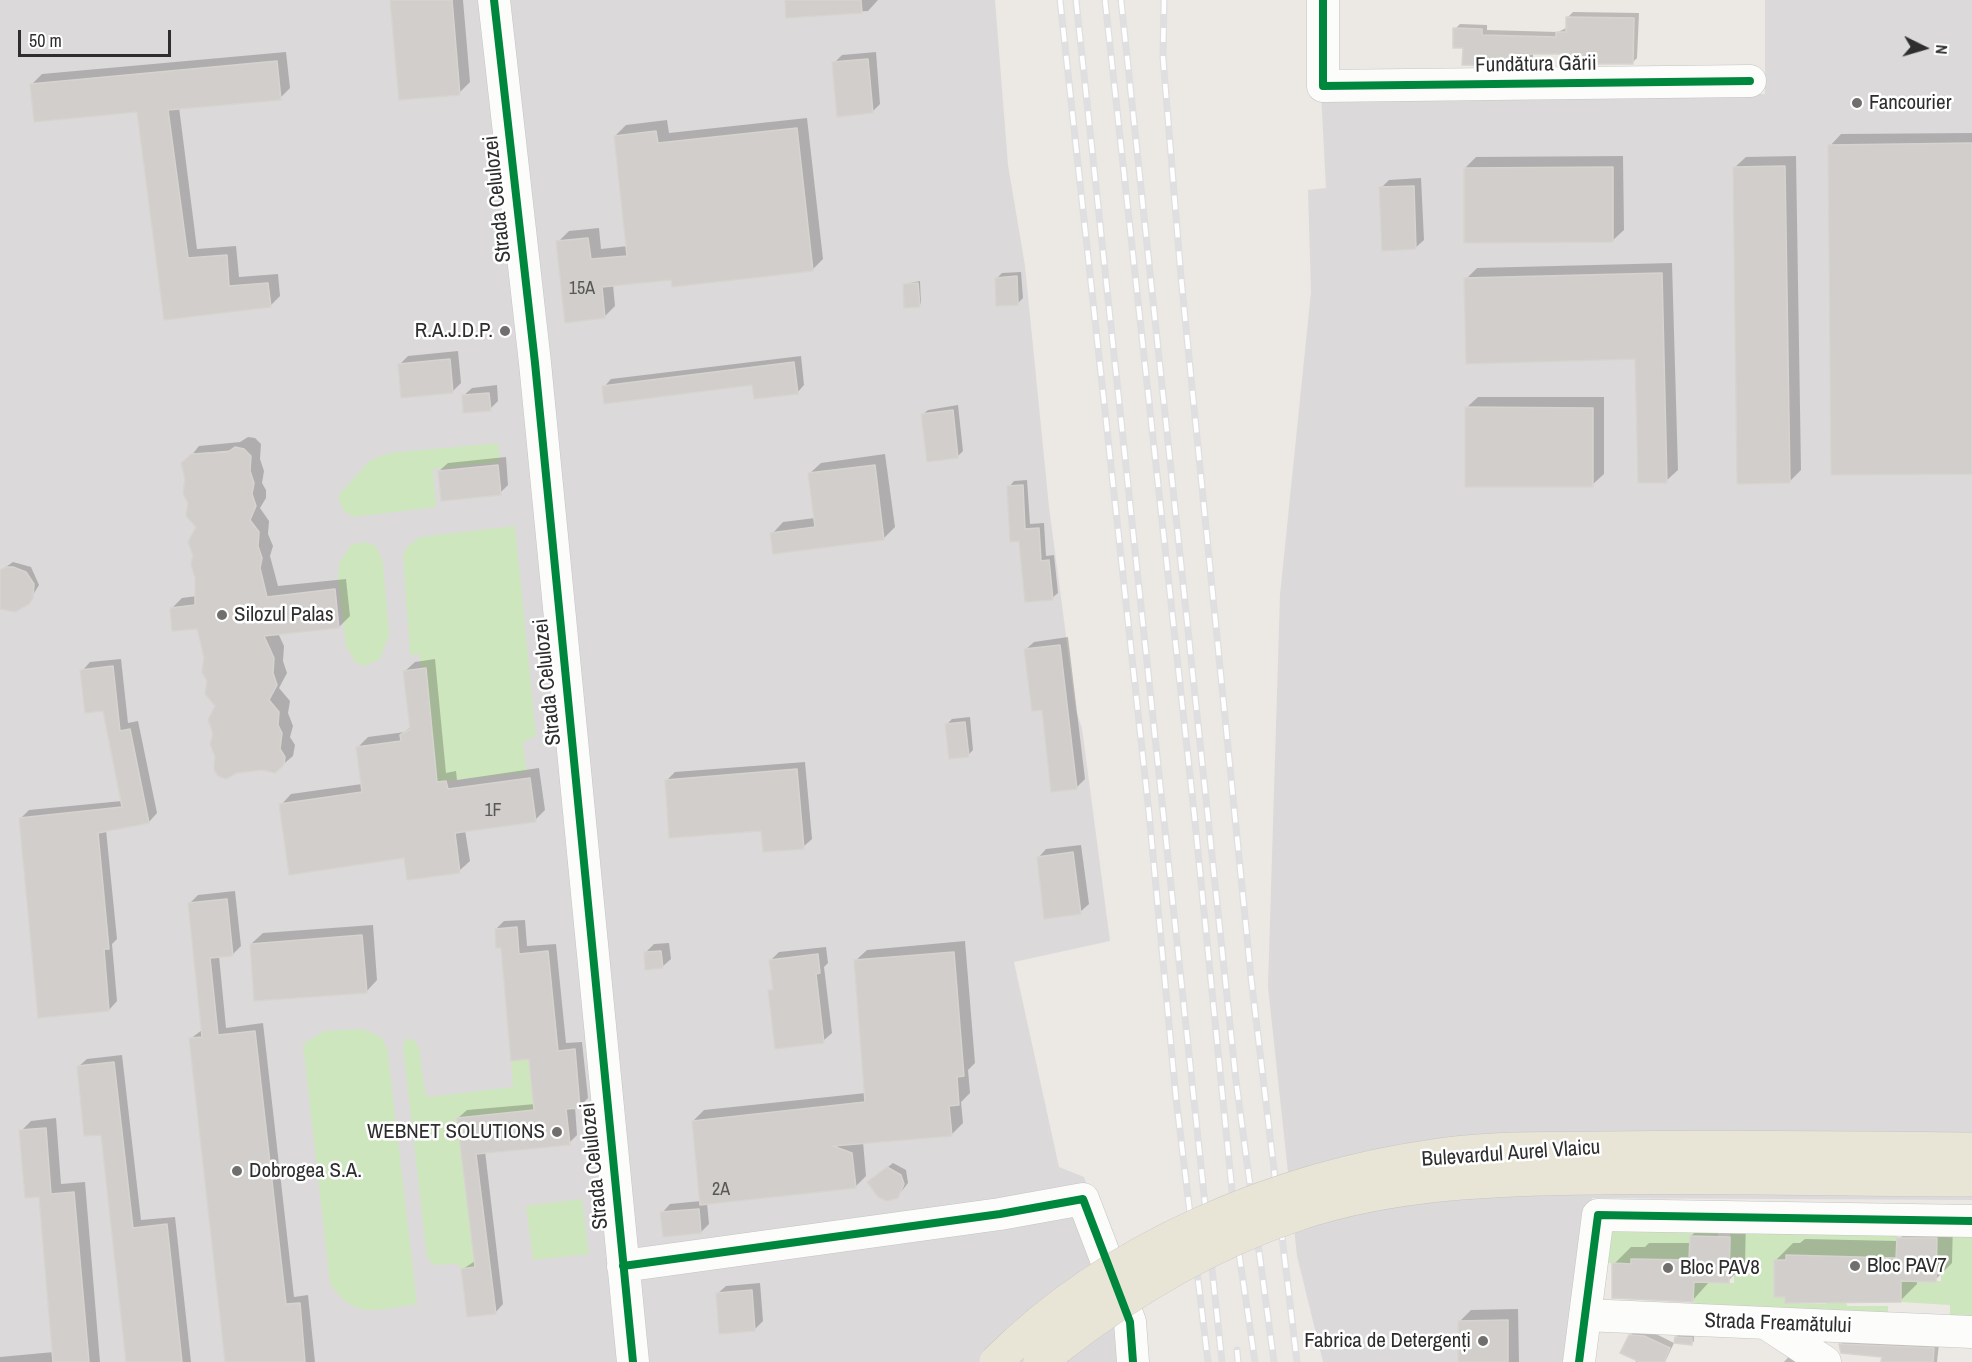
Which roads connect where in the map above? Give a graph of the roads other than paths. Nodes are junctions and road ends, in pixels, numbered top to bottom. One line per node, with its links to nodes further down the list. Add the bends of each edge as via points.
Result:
1 (494, 0): 7 (street, Strada Celulozei, via 535,363)
2 (1323, 0): 3 (street, Fundătura Gării, via 1323,86)
3 (1749, 81)
4 (1972, 1149): 12 (main road, Bulevardul Aurel Vlaicu, bridge, via 1525,1149 1439,1155 1349,1172 1227,1210 1166,1240 1058,1306)
5 (1972, 1180): 13 (main road, Bulevardul Aurel Vlaicu, bridge, via 1520,1179 1434,1186 1355,1200 1299,1213 1173,1269 1083,1328)
6 (1972, 1221): 8 (street, via 1598,1215)
7 (623, 1266): 11 (street, Strada Celulozei); 14 (street, via 1083,1199 1130,1323)
8 (1585, 1316): 9 (street, Strada Freamătului); 15 (street)
9 (1766, 1324): 10 (street, Strada Freamătului); 16 (street)
10 (1972, 1332)
11 (633, 1362)
12 (996, 1362)
13 (1040, 1362)
14 (1133, 1362)
15 (1580, 1362)
16 (1825, 1362)

